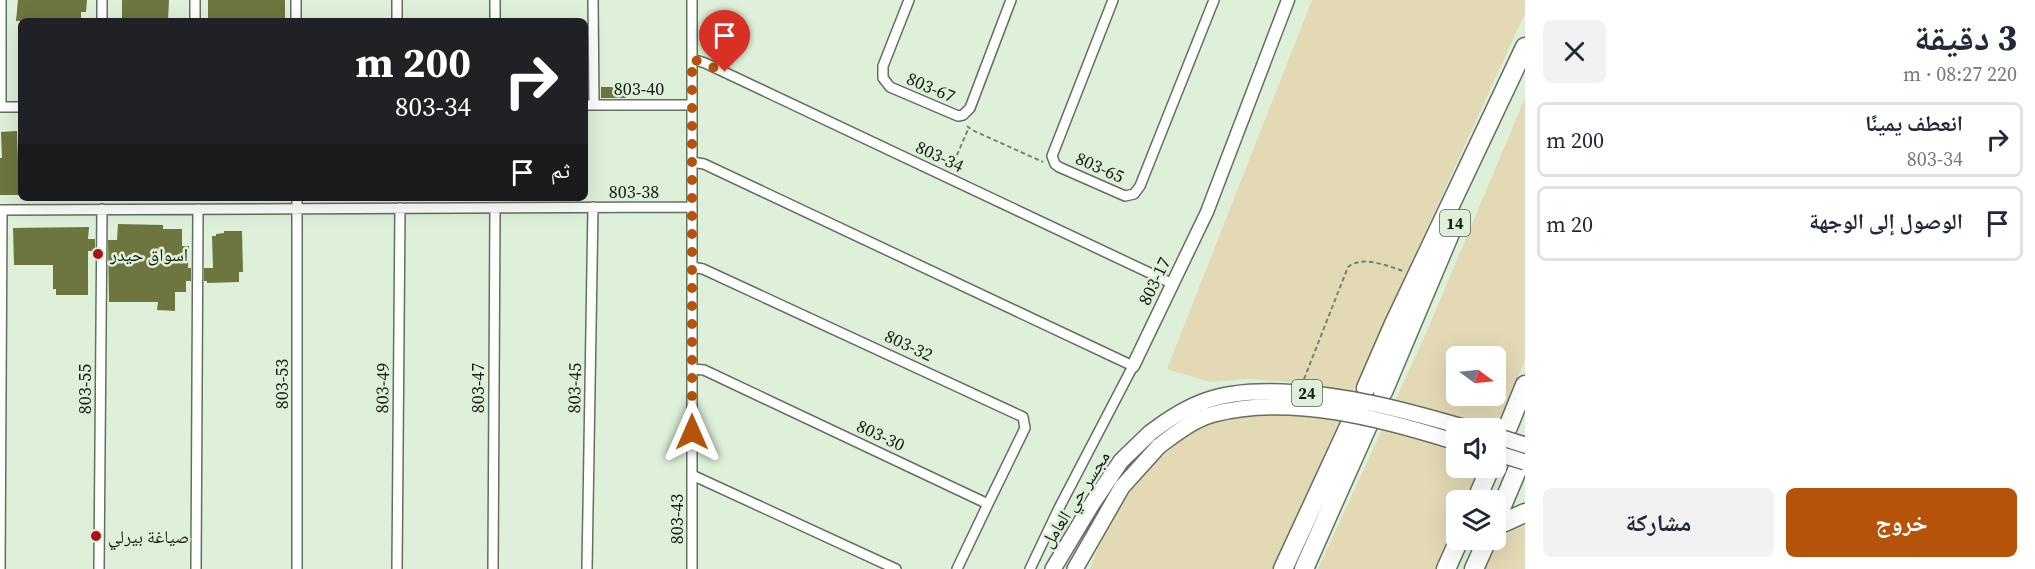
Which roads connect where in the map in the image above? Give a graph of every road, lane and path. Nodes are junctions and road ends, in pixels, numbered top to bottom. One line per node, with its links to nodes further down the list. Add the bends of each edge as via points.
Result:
1 (1, 0): 24 (street)
2 (102, 0): 14 (street)
3 (195, 0): 15 (street)
4 (296, 0): 16 (street)
5 (397, 0): 17 (street)
6 (495, 0): 18 (street)
7 (593, 0): 22 (street)
8 (692, 0): 21 (street, 803-43)
9 (909, 0): 26 (street, 803-67, via 883,78 890,87 953,115)
10 (1011, 0): 26 (street, 803-67, via 970,108)
11 (1113, 0): 28 (street, 803-65, via 1052,152)
12 (1214, 0): 28 (street, 803-65, via 1138,190 1130,196 1120,195)
13 (1288, 0): 42 (street, 803-17, via 1207,212)
14 (102, 18)
15 (195, 18)
16 (296, 18)
17 (397, 18)
18 (495, 18)
19 (1525, 47): 41 (highway)
20 (1525, 54): 41 (highway, 14, via 1374,390)
21 (692, 59): 23 (street, 803-43); 30 (street, 803-34)
22 (589, 105): 23 (street, 803-40)
23 (692, 105): 29 (street, 803-43)
24 (1, 107): 25 (street)
25 (18, 107)
26 (963, 115): 27 (path)
27 (969, 128): 28 (path, via 1038,161); 30 (path)
28 (1053, 161)
29 (692, 162): 33 (street, 803-43); 43 (street, via 704,164)
30 (947, 177): 42 (street, 803-34)
31 (297, 201): 38 (street, 803-53)
32 (593, 207): 33 (street, 803-38); 35 (street, 803-38); 67 (street, 803-45)
33 (692, 207): 40 (street, 803-43)
34 (400, 208): 35 (street, 803-38); 38 (street, 803-38); 65 (street, 803-49)
35 (495, 208): 66 (street, 803-47)
36 (102, 209): 37 (street, 803-38); 39 (street, 803-38); 62 (street, 803-55)
37 (198, 209): 38 (street, 803-38); 63 (street)
38 (297, 209): 64 (street, 803-53)
39 (1, 210): 61 (street)
40 (692, 267): 44 (street, 803-43); 56 (street, 803-32, via 703,268 1023,417 1025,428)
41 (1417, 276): 45 (path, via 1390,267 1352,263 1303,381)
42 (1173, 284): 43 (street, 803-17)
43 (1133, 366): 71 (street, 803-17)
44 (692, 369): 54 (street, 803-43); 56 (street, 803-30, via 704,370)
45 (1308, 381)
46 (1525, 385): 48 (highway)
47 (1446, 422): 72 (main road, مجسر حي العامل / 24, bridge, via 1398,408 1305,393 1261,391 1206,400 1150,433 1121,461)
48 (1506, 424)
49 (1506, 434): 51 (main road, bridge)
50 (1446, 438): 73 (main road, مجسر حي العامل / 24, bridge, via 1340,412 1255,408 1213,414 1159,446 1122,487)
51 (1525, 445)
52 (1506, 458): 53 (main road, bridge)
53 (1522, 465): 55 (highway)
54 (692, 475): 68 (street, 803-43); 69 (street)
55 (1506, 499)
56 (988, 504): 70 (street)
57 (1525, 513): 58 (highway)
58 (1506, 522)
59 (1455, 550): 76 (highway)
60 (1483, 550): 77 (highway)
61 (0, 569)
62 (99, 569)
63 (196, 569)
64 (297, 569)
65 (397, 569)
66 (493, 569)
67 (587, 569)
68 (692, 569)
69 (896, 569)
70 (957, 569)
71 (1030, 569)
72 (1053, 569)
73 (1075, 569)
74 (1283, 569): 75 (highway, via 1359,423)
75 (1304, 569)
76 (1446, 569)
77 (1474, 569)

